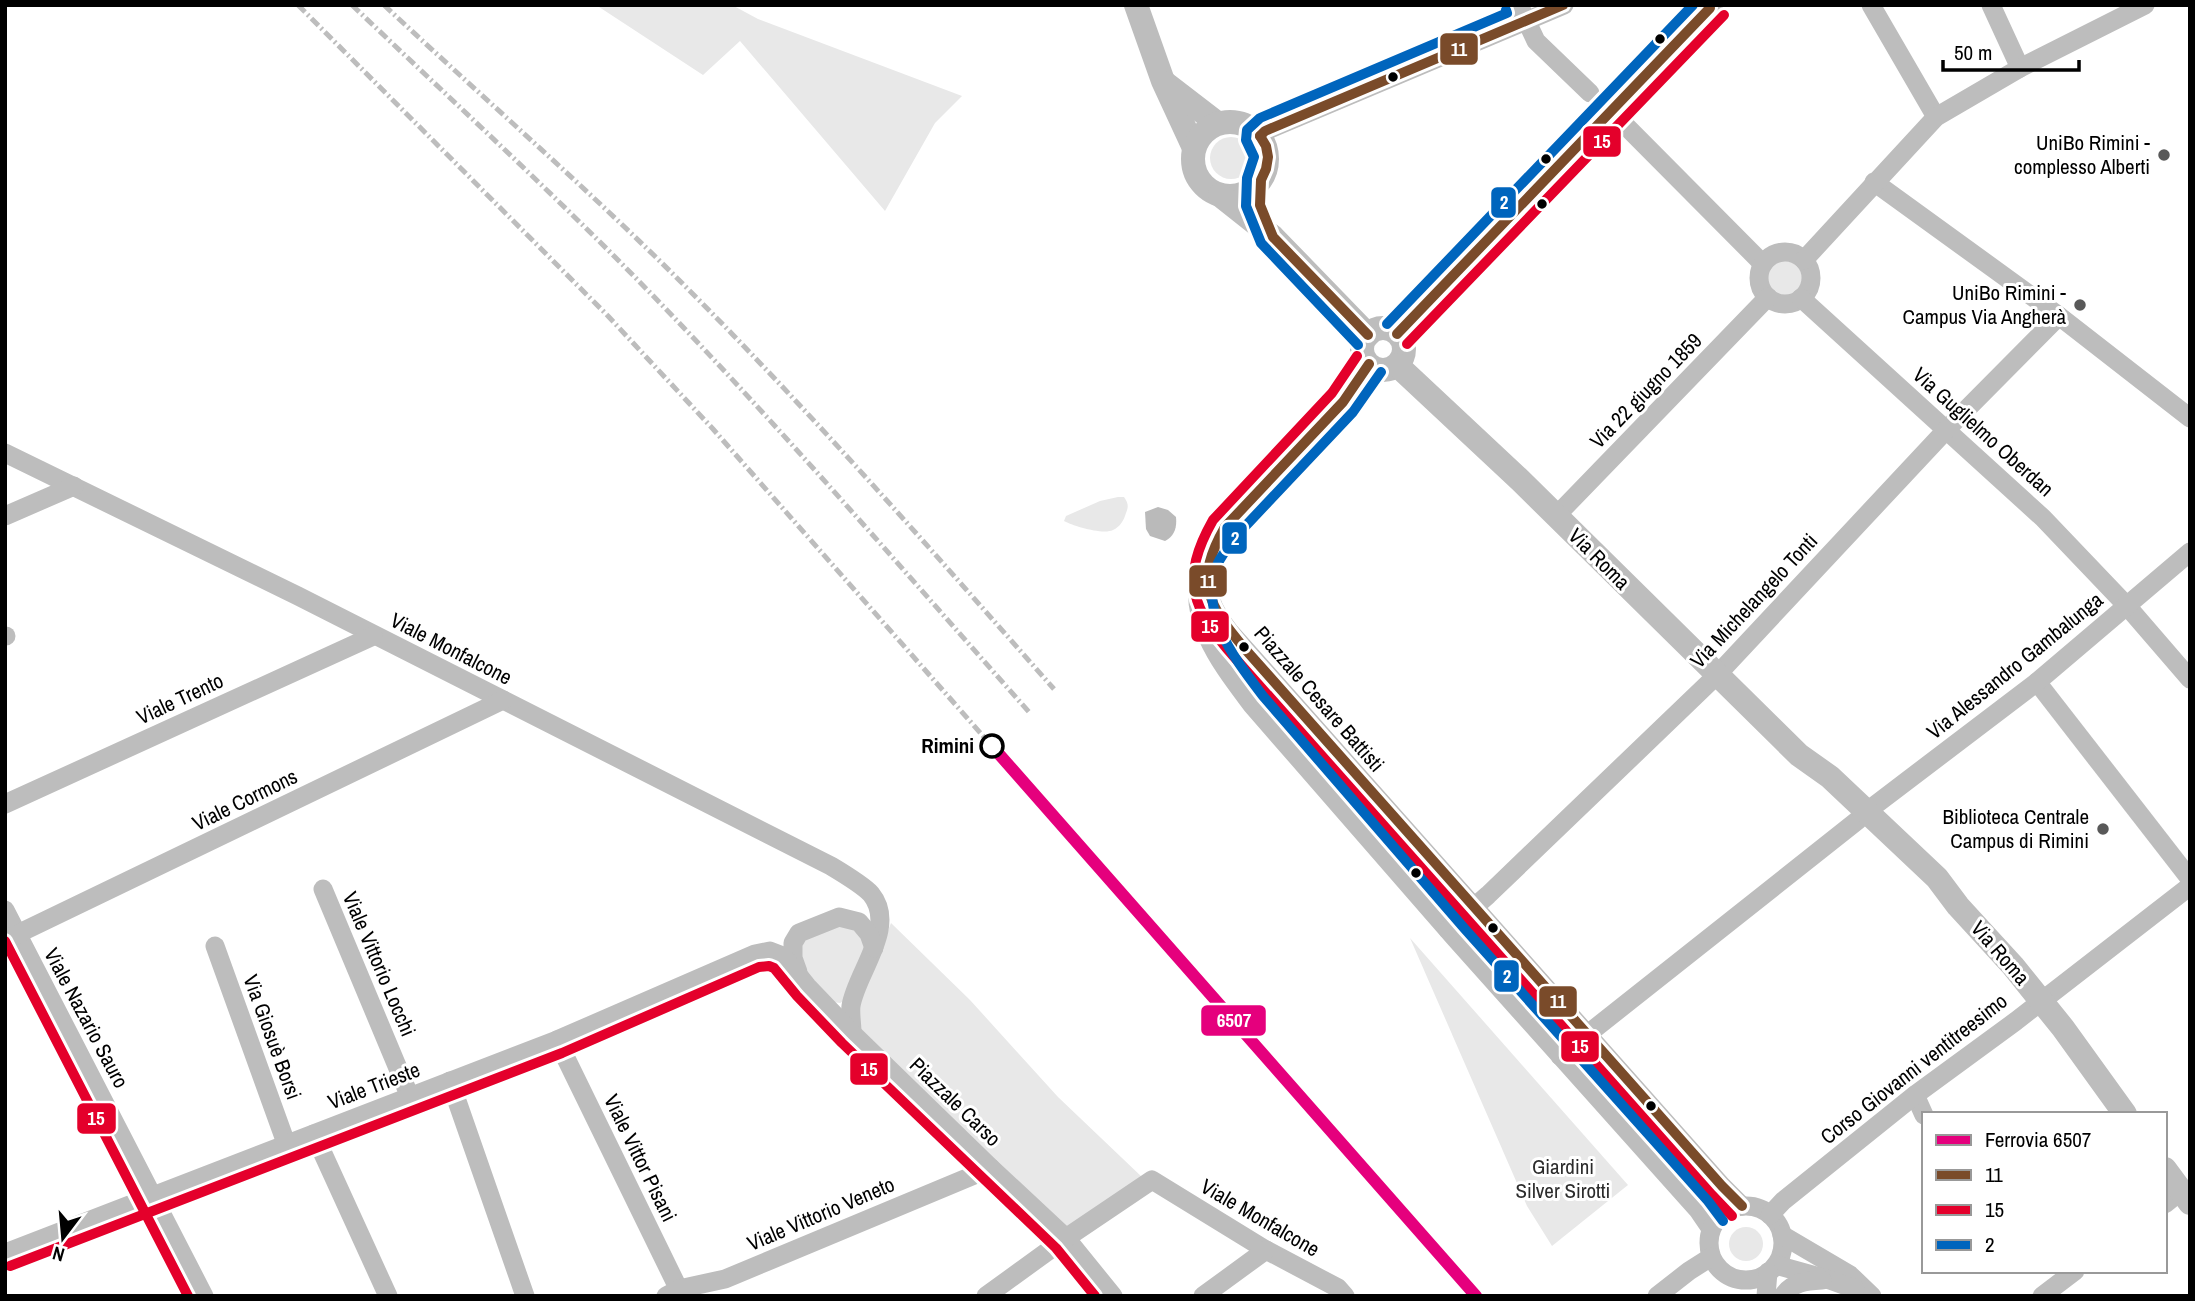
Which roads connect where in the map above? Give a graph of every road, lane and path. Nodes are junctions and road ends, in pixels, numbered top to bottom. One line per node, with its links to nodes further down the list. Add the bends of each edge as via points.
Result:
1 (1136, 5): 9 (main road)
2 (1564, 5): 7 (street)
3 (1871, 5): 12 (street)
4 (1991, 5): 8 (street)
5 (2145, 5): 8 (street)
6 (1711, 6): 11 (street)
7 (1522, 13): 10 (street, via 1536,41); 14 (street)
8 (2020, 68): 12 (street)
9 (1163, 81): 13 (main road); 15 (main road)
10 (1590, 93)
11 (1611, 111): 21 (street); 25 (street)
12 (1936, 117): 17 (street)
13 (1217, 123): 14 (main road, via 1240,123); 15 (main road)
14 (1260, 135): 16 (main road, via 1268,158)
15 (1194, 148): 18 (main road, via 1192,160 1200,182)
16 (1261, 180): 18 (main road, via 1243,194); 19 (main road, via 1260,205)
17 (1874, 182): 20 (street); 24 (street)
18 (1220, 195): 19 (main road)
19 (1273, 237): 26 (main road)
20 (1804, 260): 21 (street, via 1787,252); 23 (street, via 1811,284)
21 (1763, 264): 22 (street, via 1760,285)
22 (1768, 297): 23 (street, via 1781,303); 34 (street, Via 22 giugno 1859)
23 (1801, 298): 30 (street, Via Guglielmo Oberdan)
24 (2059, 316): 29 (street); 30 (street, Via Michelangelo Tonti)
25 (1398, 334): 26 (main road, via 1379,329); 28 (main road, via 1404,346)
26 (1368, 335): 27 (main road, via 1363,353)
27 (1369, 364): 28 (main road, via 1380,370); 35 (street, via 1343,402 1225,527)
28 (1397, 365): 34 (main road, Via Roma)
29 (2190, 418)
30 (1947, 429): 37 (street, Via Guglielmo Oberdan, via 2043,518); 39 (street, Via Michelangelo Tonti)
31 (5, 453): 32 (street, Viale Monfalcone)
32 (74, 486): 33 (street); 38 (street, Viale Monfalcone)
33 (5, 516)
34 (1556, 516): 39 (main road, Via Roma)
35 (1213, 546): 48 (street, Piazzale Cesare Battisti, via 1207,592 1216,613); 50 (street, via 1197,588 1203,628 1224,668)
36 (2190, 552): 37 (street, Via Alessandro Gambalunga)
37 (2127, 606): 40 (street, Via Guglielmo Oberdan); 41 (street, Via Alessandro Gambalunga)
38 (373, 636): 42 (street, Viale Monfalcone); 43 (street, Viale Trento)
39 (1716, 676): 44 (main road, Via Roma, via 1798,755 1818,784); 48 (street, Via Michelangelo Tonti)
40 (2190, 678)
41 (2037, 682): 44 (street, Via Alessandro Gambalunga); 45 (street)
42 (503, 701): 51 (street, Viale Cormons); 53 (street, Viale Monfalcone, via 826,862 871,894 878,911)
43 (5, 804)
44 (1862, 816): 56 (main road, Via Roma, via 1930,887 1958,906); 60 (street, Via Alessandro Gambalunga)
45 (2190, 879)
46 (2190, 886): 56 (street, Corso Giovanni ventitreesimo)
47 (323, 889): 65 (street, Viale Vittorio Locchi)
48 (1473, 908): 50 (street); 60 (street, Piazzale Cesare Battisti)
49 (5, 909): 51 (street, Viale Nazario Sauro)
50 (1448, 930): 62 (street)
51 (11, 937): 72 (street, Viale Nazario Sauro)
52 (215, 946): 69 (street, Via Giosuè Borsi)
53 (874, 948): 55 (street, Piazzale Carso, via 859,922 839,917 799,933 793,943 793,958); 57 (street)
54 (755, 954): 55 (street, Piazzale Carso, via 769,951 783,956); 61 (street, Viale Trieste)
55 (801, 978): 58 (street, Piazzale Carso)
56 (2040, 1000): 64 (street, Corso Giovanni ventitreesimo); 67 (main road, Via Roma)
57 (851, 1005): 58 (street); 59 (street)
58 (828, 1008): 59 (street, Piazzale Carso)
59 (852, 1033): 70 (street, Piazzale Carso)
60 (1587, 1033): 62 (street); 74 (street, Piazzale Cesare Battisti)
61 (557, 1040): 63 (street, Viale Trieste); 87 (street, Viale Vittor Pisani)
62 (1560, 1056): 76 (street)
63 (450, 1081): 65 (street, Viale Trieste); 90 (street)
64 (1915, 1095): 66 (street); 75 (street, Corso Giovanni ventitreesimo)
65 (410, 1097): 68 (street, Viale Trieste)
66 (1923, 1112)
67 (2124, 1112)
68 (314, 1134): 69 (street, Viale Trieste); 89 (street)
69 (286, 1143): 72 (street, Viale Trieste)
70 (991, 1168): 78 (street, Piazzale Carso); 87 (street, Viale Vittorio Veneto, via 725,1279)
71 (2167, 1173): 73 (main road)
72 (154, 1196): 80 (street, Viale Trieste); 88 (street, Viale Nazario Sauro)
73 (2179, 1199)
74 (1742, 1206): 75 (street); 76 (street, via 1723,1213)
75 (1770, 1215): 77 (street)
76 (1712, 1229): 81 (street)
77 (1782, 1235): 82 (street, via 1783,1247); 85 (street, via 1850,1275 1872,1296)
78 (1066, 1238): 79 (street, Viale Monfalcone, via 1152,1180); 91 (street); 92 (street, Piazzale Carso)
79 (1266, 1250): 93 (street); 94 (street, Viale Monfalcone)
80 (5, 1253)
81 (1711, 1258): 84 (street); 95 (street)
82 (1772, 1268): 84 (street, via 1752,1280); 85 (street); 97 (street)
83 (2072, 1273): 86 (street)
84 (1727, 1276): 96 (street)
85 (1830, 1280): 98 (street, via 1802,1281)
86 (2050, 1287)
87 (676, 1294)
88 (204, 1296)
89 (388, 1296)
90 (525, 1296)
91 (986, 1296)
92 (1113, 1296)
93 (1203, 1296)
94 (1345, 1296)
95 (1657, 1296)
96 (1736, 1296)
97 (1766, 1296)
98 (1783, 1296)

